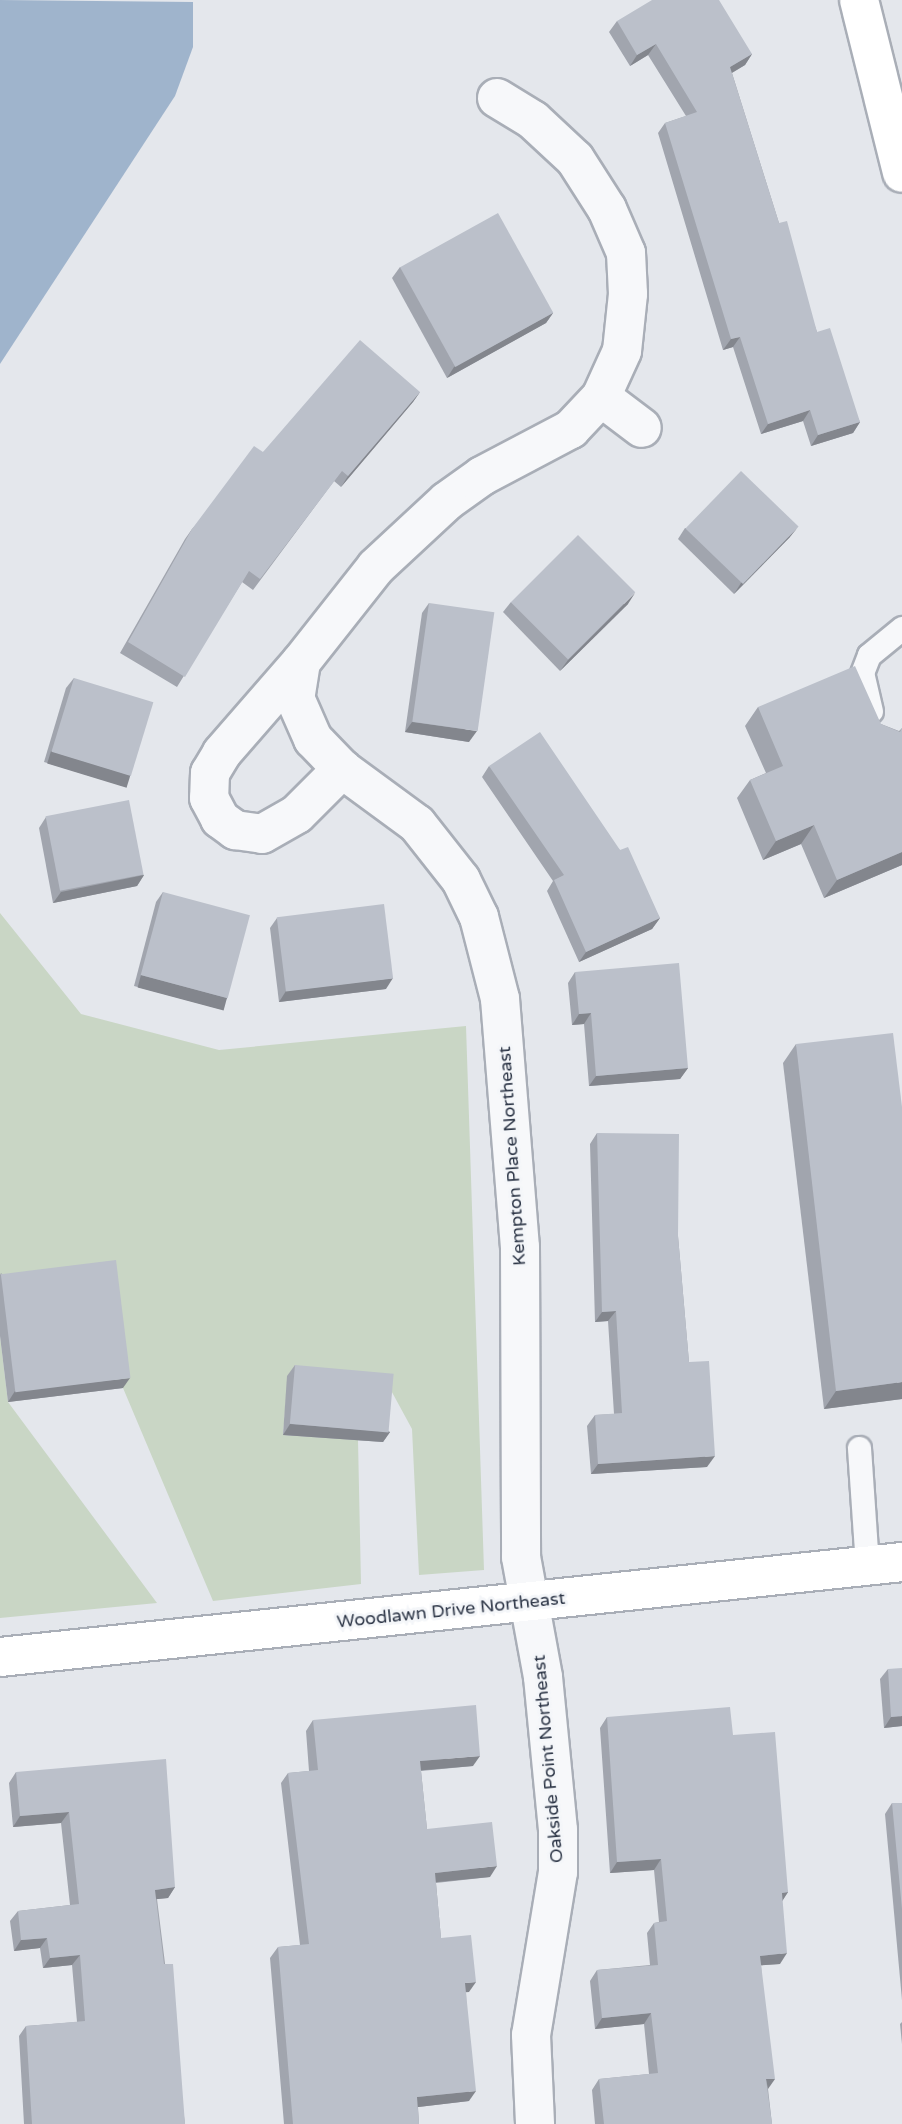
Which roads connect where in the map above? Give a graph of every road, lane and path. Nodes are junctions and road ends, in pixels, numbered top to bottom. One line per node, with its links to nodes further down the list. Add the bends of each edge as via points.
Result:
1 (859, 0): 3 (street)
2 (497, 98): 4 (street, Kempton Place Northeast, via 533,120 575,159 607,209 626,253 623,341)
3 (902, 173)
4 (601, 397): 5 (street); 7 (street, Kempton Place Northeast, via 571,429 482,476 418,526 376,567)
5 (642, 428)
6 (902, 628): 8 (lane, via 869,655 862,673 863,694)
7 (302, 662): 9 (street, Kempton Place Northeast, via 295,698 302,720 313,740); 9 (street, Kempton Place Northeast, via 222,753 210,773 209,798 220,819 235,830 262,834 298,814)
8 (882, 737)
9 (342, 769): 12 (street, Kempton Place Northeast, via 417,824 441,852 479,918 490,956 499,999 518,1188 521,1557)
10 (859, 1448): 11 (lane)
11 (884, 1564): 12 (street, Woodlawn Drive Northeast)
12 (529, 1602): 13 (street, Woodlawn Drive Northeast); 14 (street, Oakside Point Northeast, via 543,1677 558,1872 531,2035)
13 (0, 1657)
14 (535, 2124)

